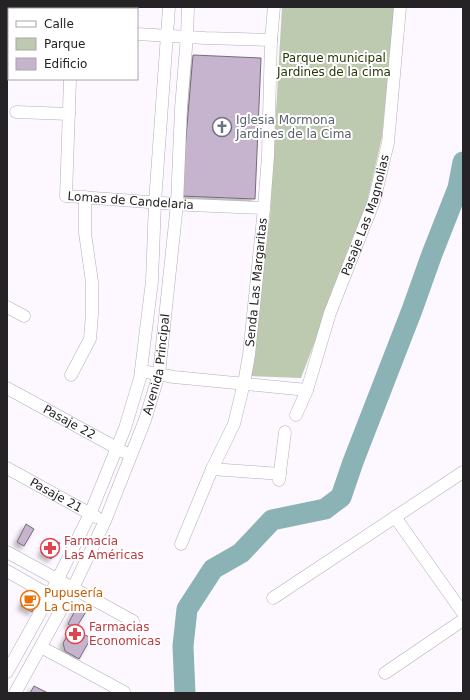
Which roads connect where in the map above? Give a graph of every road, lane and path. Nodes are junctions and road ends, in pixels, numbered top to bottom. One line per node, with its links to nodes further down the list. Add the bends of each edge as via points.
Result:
1 (169, 7): 6 (street, Avenida Principal)
2 (188, 7): 7 (street, Avenida Principal)
3 (274, 7): 8 (street, Senda Las Margaritas)
4 (400, 7): 23 (street, Pasaje Las Magnolias, via 388,143 374,201 330,314)
5 (138, 34): 6 (street)
6 (167, 36): 7 (street); 13 (street, Avenida Principal)
7 (187, 36): 8 (street); 14 (street, Avenida Principal)
8 (271, 40): 15 (street, Senda Las Margaritas)
9 (70, 80): 11 (street, Lomas de Candelaria)
10 (16, 112): 11 (street)
11 (69, 114): 12 (street, Lomas de Candelaria, via 66,196)
12 (85, 197): 13 (street, Lomas de Candelaria); 20 (street, via 85,233 92,282 92,314 90,339)
13 (155, 202): 14 (street, Lomas de Candelaria); 18 (street, Avenida Principal, via 152,281)
14 (177, 204): 15 (street, Lomas de Candelaria); 19 (street, Avenida Principal)
15 (264, 208): 21 (street, Senda Las Margaritas)
16 (7, 307): 17 (street)
17 (24, 316)
18 (141, 371): 19 (street); 26 (street, Avenida Principal)
19 (159, 374): 21 (street, via 174,378); 27 (street, Avenida Principal)
20 (71, 375)
21 (244, 383): 23 (street); 29 (street, Senda Las Margaritas, via 234,424)
22 (7, 388): 26 (street, Pasaje 22)
23 (307, 390): 24 (street, Pasaje Las Magnolias)
24 (296, 415)
25 (285, 432): 29 (street, via 280,477)
26 (117, 448): 27 (street, Pasaje 22); 31 (street, Avenida Principal)
27 (132, 456): 33 (street, Avenida Principal)
28 (7, 468): 31 (street, Pasaje 21)
29 (212, 469): 34 (street, Senda Las Margaritas)
30 (463, 472): 32 (street)
31 (90, 514): 33 (street, Pasaje 21); 37 (street, Avenida Principal)
32 (395, 517): 40 (street); 42 (street)
33 (105, 521): 38 (street, Avenida Principal)
34 (181, 544)
35 (7, 552): 37 (street)
36 (7, 571): 39 (street)
37 (58, 580): 38 (street); 39 (street, Avenida Principal)
38 (73, 588): 41 (street, Avenida Principal); 44 (street)
39 (50, 595): 41 (street); 46 (street, Avenida Principal)
40 (273, 598)
41 (65, 604): 45 (street, Avenida Principal)
42 (463, 613)
43 (463, 620): 47 (street)
44 (133, 621)
45 (41, 647): 48 (street); 49 (street, Avenida Principal)
46 (7, 672)
47 (385, 673)
48 (124, 692)
49 (15, 693)

